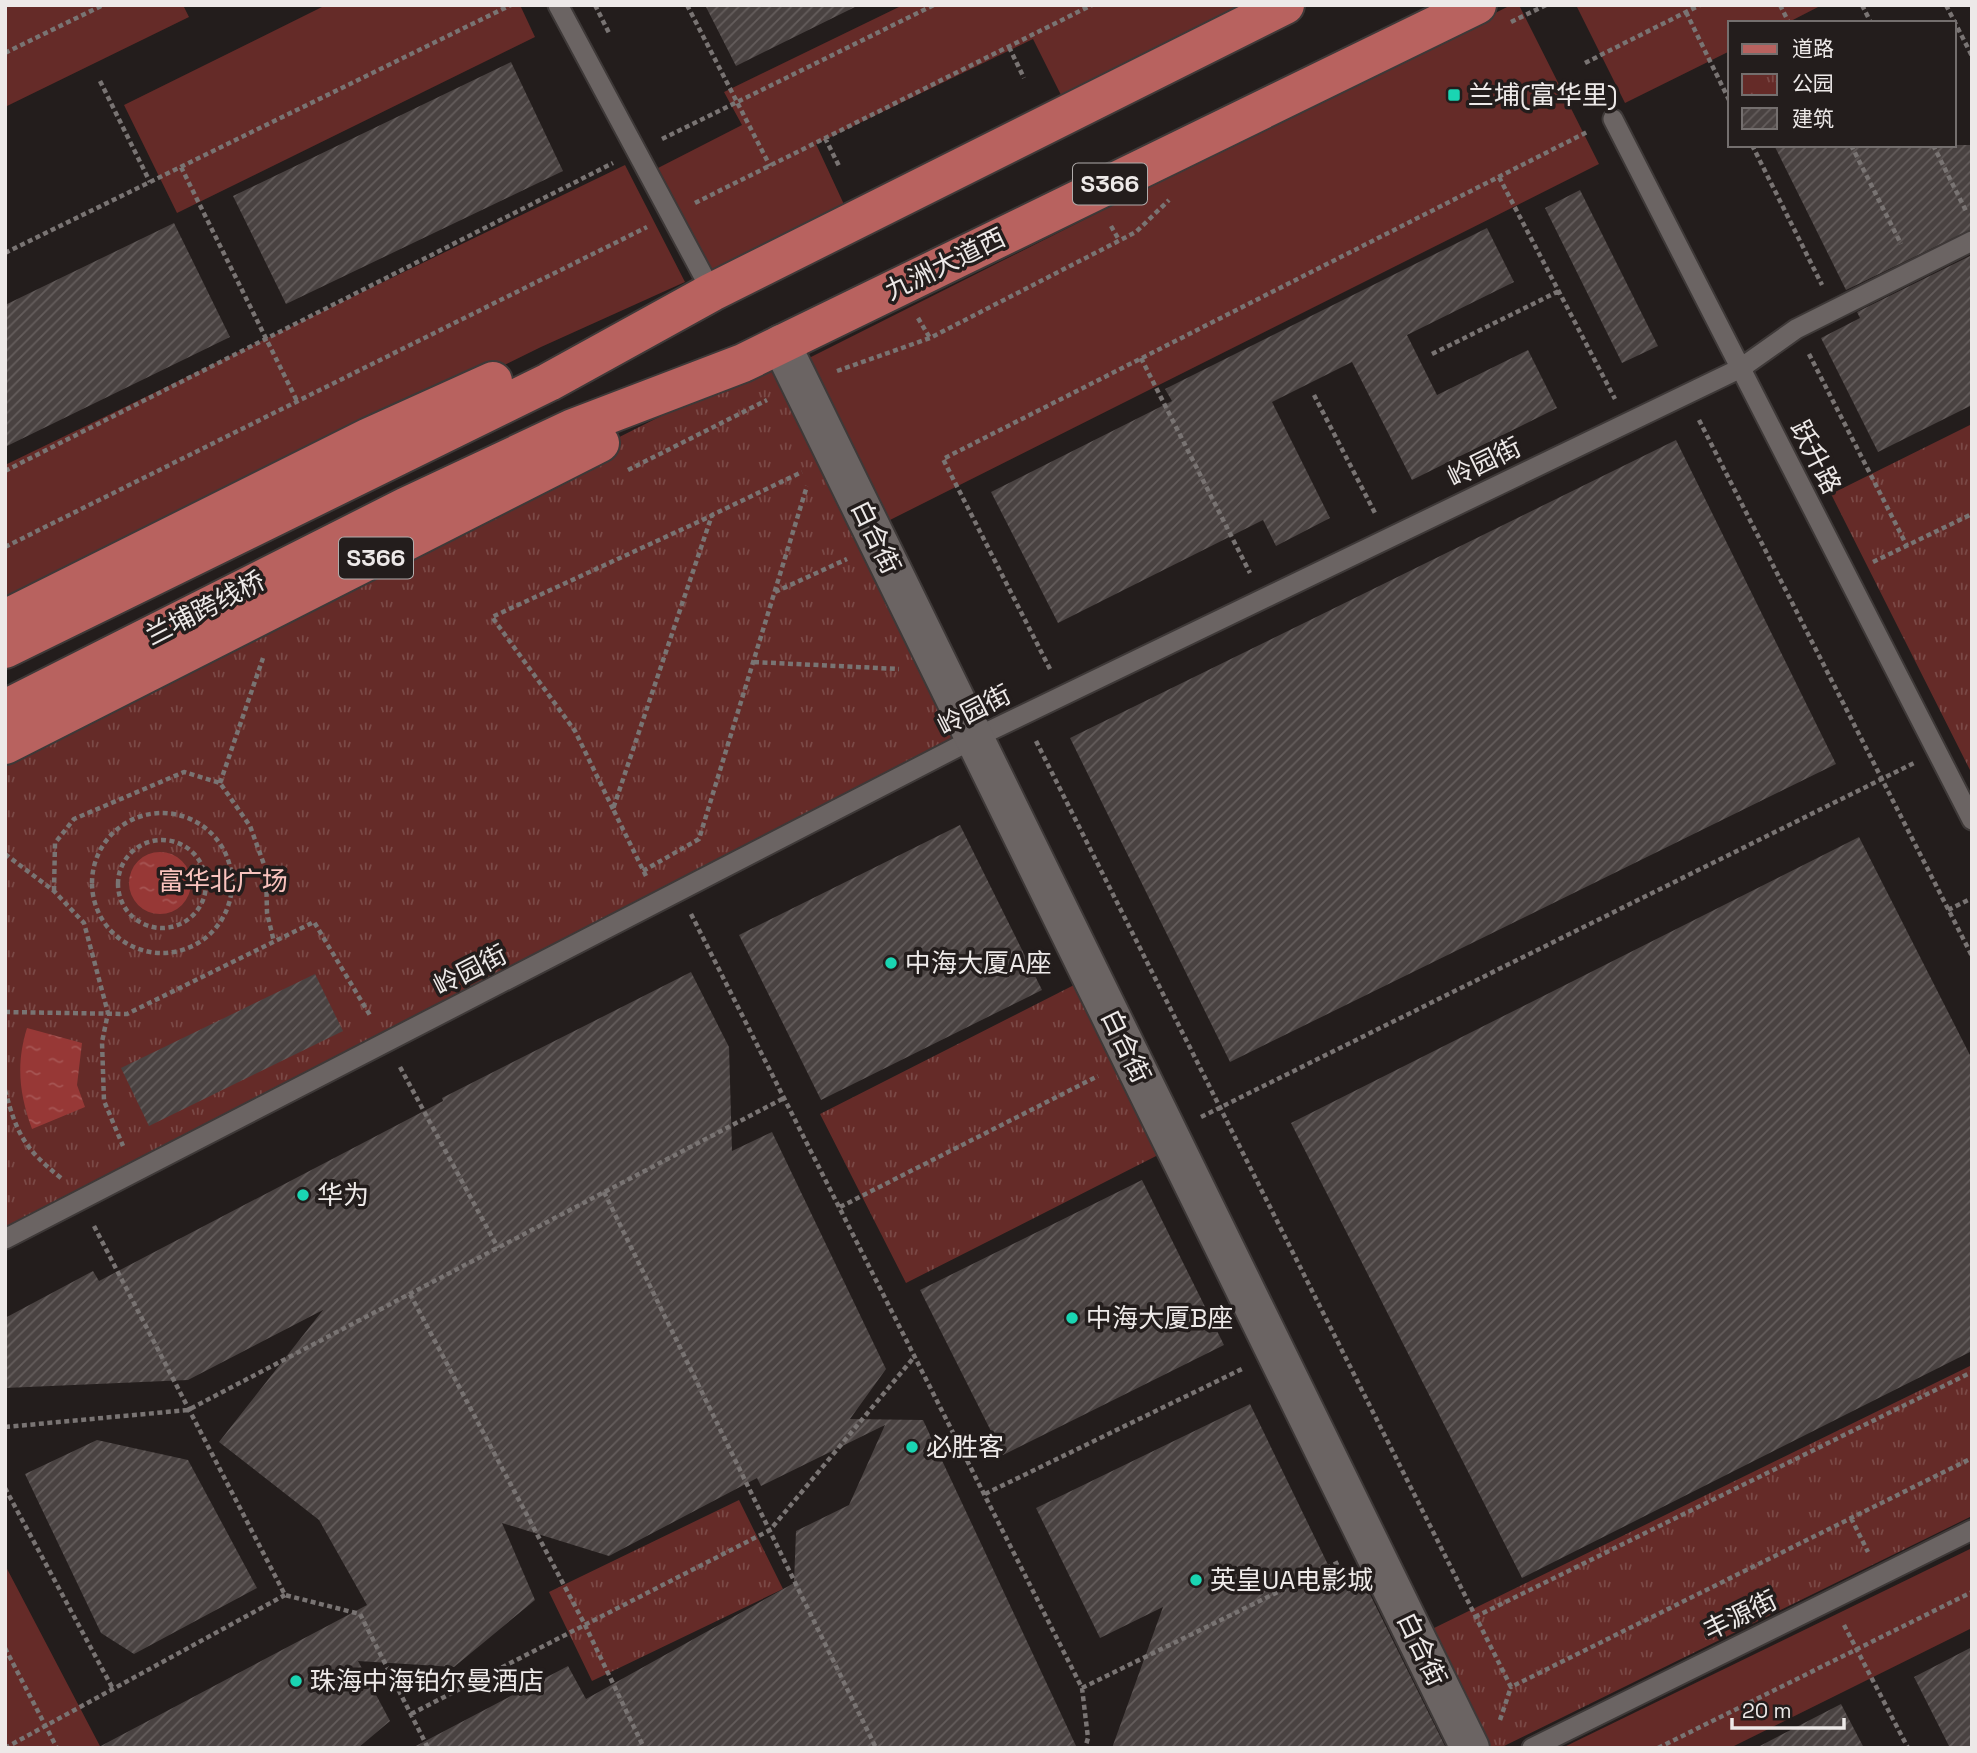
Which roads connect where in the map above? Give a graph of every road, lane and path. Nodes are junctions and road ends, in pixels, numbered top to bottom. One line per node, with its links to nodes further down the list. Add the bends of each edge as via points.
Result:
1 (103, 5): 19 (path)
2 (511, 5): 33 (path)
3 (558, 5): 31 (lane)
4 (687, 5): 25 (path)
5 (934, 5): 25 (path)
6 (1092, 5): 18 (path)
7 (1285, 5): 45 (main road)
8 (1477, 5): 51 (main road, 九洲大道西 / S366)
9 (1700, 5): 13 (path)
10 (1780, 5): 14 (path)
11 (1862, 5): 15 (path)
12 (1946, 5): 16 (path)
13 (1686, 12): 21 (path); 24 (path)
14 (1788, 21)
15 (1870, 21)
16 (1954, 21)
17 (1956, 25): 20 (path)
18 (1009, 47): 22 (path); 27 (path)
19 (5, 53)
20 (1972, 56)
21 (1585, 63)
22 (1024, 78)
23 (100, 81): 36 (path)
24 (1728, 98)
25 (737, 102): 31 (path); 32 (path)
26 (1613, 119): 35 (path); 55 (lane, 跃升路)
27 (825, 138): 32 (path); 34 (path)
28 (1753, 147): 46 (path)
29 (1852, 147): 43 (path)
30 (1934, 147): 39 (path)
31 (637, 152): 37 (lane); 50 (path)
32 (770, 166): 37 (path)
33 (181, 167): 36 (path); 50 (path)
34 (840, 168)
35 (1499, 177): 44 (path); 53 (path)
36 (150, 182): 42 (path)
37 (671, 215): 45 (lane); 58 (path)
38 (1109, 222): 40 (path)
39 (1972, 222)
40 (1119, 240)
41 (1972, 241): 43 (lane, 岭园街)
42 (5, 253)
43 (1913, 270): 46 (lane, 岭园街)
44 (1559, 291): 52 (path); 59 (path)
45 (712, 292): 72 (main road, via 540,360 381,432); 73 (main road, 兰埔跨线桥, via 549,382)
46 (1833, 310): 48 (lane, 岭园街)
47 (917, 316): 49 (path)
48 (1796, 329): 55 (lane, 岭园街); 67 (path)
49 (930, 338)
50 (266, 339): 58 (path); 61 (path)
51 (780, 344): 54 (main road, 九洲大道西 / S366); 60 (street, 白合街)
52 (1432, 354)
53 (1141, 358): 71 (path); 77 (path, via 943,459)
54 (743, 363): 62 (main road, 九洲大道西, via 573,428); 81 (main road, S366, via 580,454)
55 (1741, 368): 56 (lane, 岭园街); 69 (lane, 跃升路)
56 (1686, 394): 59 (lane, 岭园街); 83 (path)
57 (1314, 395): 65 (path)
58 (297, 401): 68 (path)
59 (1628, 422): 65 (lane, 岭园街)
60 (825, 461): 64 (path); 66 (street, 白合街); 70 (path)
61 (5, 471)
62 (405, 507): 78 (main road, 兰埔跨线桥)
63 (1972, 514): 67 (path)
64 (712, 515): 85 (path); 85 (path, via 492,617 575,731)
65 (1388, 538): 71 (lane, 岭园街)
66 (879, 543): 70 (path); 76 (street, 白合街)
67 (1907, 546): 69 (path)
68 (5, 547)
69 (1847, 575): 82 (lane, 跃升路)
70 (775, 593): 75 (path)
71 (1263, 599): 77 (lane, 岭园街)
72 (5, 619)
73 (5, 649)
74 (264, 653): 84 (path)
75 (754, 662): 76 (path); 88 (path, via 699,839)
76 (942, 671): 80 (street, 白合街)
77 (1063, 695): 79 (lane, 岭园街)
78 (5, 709)
79 (1023, 715): 80 (lane, 岭园街); 104 (path)
80 (975, 738): 90 (lane, 岭园街); 101 (street, 白合街)
81 (5, 745)
82 (1937, 752): 83 (path); 86 (lane, 跃升路)
83 (1881, 779): 95 (path); 104 (path)
84 (220, 783): 89 (path, via 184,772 74,819 55,843); 96 (path, via 250,826 265,870)
85 (613, 809): 88 (path)
86 (1972, 820)
87 (5, 854): 89 (path)
88 (643, 871): 93 (path)
89 (54, 891): 99 (path, via 84,923)
90 (679, 891): 93 (lane, 岭园街); 103 (path)
91 (232, 898): 91 (path, via 233,876 215,835 176,814 154,813 113,832 99,852 92,875 93,900 103,922 119,940 142,951 166,954 190,948 216,928)
92 (1972, 898): 95 (path)
93 (659, 902): 100 (lane, 岭园街)
94 (200, 908): 94 (path, via 205,895 203,868 186,847 159,840 145,843 122,863 118,894 134,919 163,929 178,926)
95 (1948, 910): 97 (path)
96 (274, 942): 99 (path, via 127,1014); 100 (path, via 314,922)
97 (1972, 956)
98 (5, 1012): 99 (path)
99 (108, 1013): 106 (path, via 103,1042 104,1101)
100 (386, 1043): 106 (lane, 岭园街); 111 (path)
101 (1132, 1059): 105 (street, 白合街); 109 (path)
102 (5, 1090): 108 (path, via 13,1122 32,1155)
103 (784, 1098): 107 (path); 109 (path)
104 (1220, 1108): 105 (path); 129 (path)
105 (1168, 1133): 113 (street, 白合街)
106 (134, 1173): 108 (lane, 岭园街)
107 (604, 1192): 111 (path); 122 (path)
108 (80, 1200): 110 (lane, 岭园街); 116 (path)
109 (840, 1207): 114 (path)
110 (5, 1239)
111 (498, 1248): 112 (path)
112 (410, 1294): 116 (path); 130 (path)
113 (1276, 1352): 120 (path); 124 (street, 白合街)
114 (915, 1356): 120 (path); 122 (path)
115 (1972, 1372): 129 (path)
116 (188, 1410): 117 (path); 127 (path)
117 (5, 1427)
118 (1972, 1458): 121 (path)
119 (5, 1488): 134 (path)
120 (985, 1494): 133 (path)
121 (1851, 1518): 125 (path); 129 (path, via 1511,1687)
122 (770, 1530): 130 (path); 141 (path)
123 (1972, 1530): 125 (lane, 丰源街)
124 (1371, 1546): 133 (path); 143 (street, 白合街)
125 (1879, 1576): 128 (lane, 丰源街)
126 (1972, 1592): 132 (path)
127 (285, 1595): 134 (path); 135 (path, via 360,1614)
128 (1830, 1600): 132 (path); 144 (lane, 丰源街)
129 (1475, 1617)
130 (584, 1623): 135 (path); 140 (path)
131 (5, 1648): 136 (path)
132 (1856, 1648): 145 (path); 146 (path)
133 (1082, 1688): 142 (path)
134 (113, 1689): 136 (path)
135 (411, 1714): 139 (path)
136 (46, 1726): 137 (path); 138 (path)
137 (5, 1748)
138 (57, 1748)
139 (428, 1748)
140 (644, 1748)
141 (876, 1748)
142 (1085, 1748)
143 (1470, 1748)
144 (1532, 1748)
145 (1658, 1748)
146 (1908, 1748)

